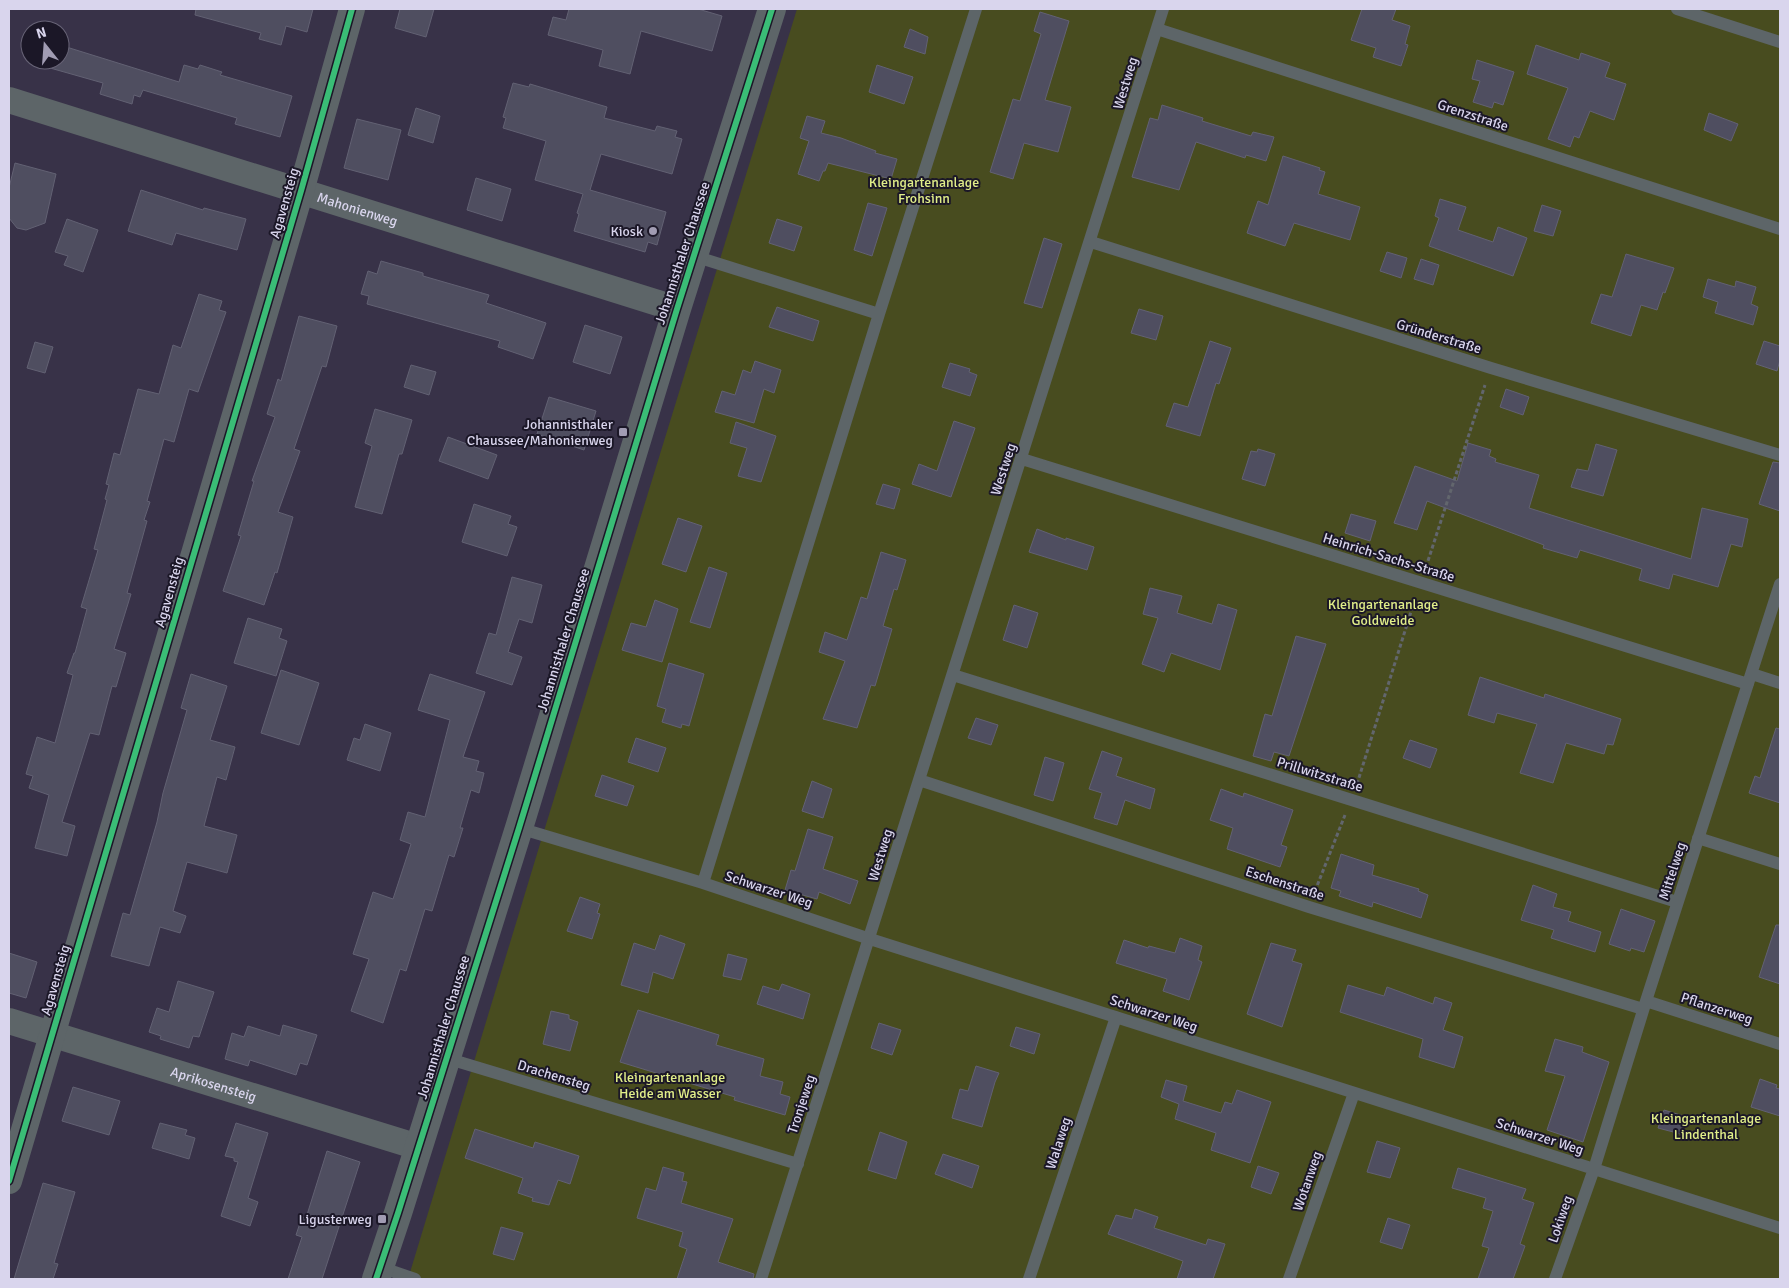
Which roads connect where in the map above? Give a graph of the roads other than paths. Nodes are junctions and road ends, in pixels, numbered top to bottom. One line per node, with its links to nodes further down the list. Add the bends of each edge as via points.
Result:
1 (352, 9): 9 (street, Agavensteig)
2 (772, 9): 12 (street, Johannisthaler Chaussee)
3 (976, 9): 14 (lane)
4 (1163, 9): 6 (lane, Westweg)
5 (1676, 9): 7 (lane)
6 (1157, 29): 10 (lane, Grenzstraße); 11 (lane, Westweg)
7 (1780, 42)
8 (9, 100): 9 (street, Mahonienweg)
9 (300, 190): 13 (street, Mahonienweg); 31 (street, Agavensteig)
10 (1780, 229)
11 (1091, 242): 15 (lane, Gründerstraße); 16 (lane, Westweg)
12 (694, 256): 13 (street, Johannisthaler Chaussee); 14 (lane)
13 (677, 310): 22 (street, Johannisthaler Chaussee)
14 (879, 314): 25 (lane)
15 (1780, 455)
16 (1022, 459): 18 (lane, Westweg); 19 (lane, Heinrich-Sachs-Straße)
17 (1780, 584): 19 (lane, Mittelweg)
18 (953, 675): 21 (lane, Westweg); 26 (lane, Prillwitzstraße)
19 (1750, 679): 20 (lane, Heinrich-Sachs-Straße); 23 (lane, Mittelweg)
20 (1780, 683)
21 (919, 780): 27 (lane, Westweg); 28 (lane, Eschenstraße, via 1309,907)
22 (518, 828): 25 (lane, Schwarzer Weg); 33 (street, Johannisthaler Chaussee)
23 (1698, 838): 24 (lane); 26 (lane, Mittelweg)
24 (1780, 864)
25 (703, 883): 27 (lane, Schwarzer Weg)
26 (1677, 902): 28 (lane, Mittelweg)
27 (870, 938): 29 (lane, Schwarzer Weg); 36 (lane, Tronjeweg)
28 (1644, 1005): 32 (lane, Pflanzerweg); 37 (lane, Mittelweg)
29 (1116, 1017): 34 (lane, Schwarzer Weg); 43 (lane, Walaweg)
30 (9, 1021): 31 (street, Aprikosensteig)
31 (52, 1034): 35 (street, Aprikosensteig); 38 (street, Agavensteig)
32 (1780, 1044)
33 (446, 1058): 35 (street, Johannisthaler Chaussee); 36 (lane, Drachensteg)
34 (1354, 1093): 37 (lane, Schwarzer Weg); 44 (lane, Wotanweg)
35 (418, 1147): 40 (street, Johannisthaler Chaussee)
36 (798, 1164): 42 (lane, Tronjeweg)
37 (1594, 1168): 39 (lane, Schwarzer Weg); 45 (lane, Lokiweg)
38 (9, 1181)
39 (1780, 1228)
40 (378, 1273): 41 (lane)
41 (415, 1279)
42 (761, 1279)
43 (1029, 1279)
44 (1289, 1279)
45 (1555, 1279)

